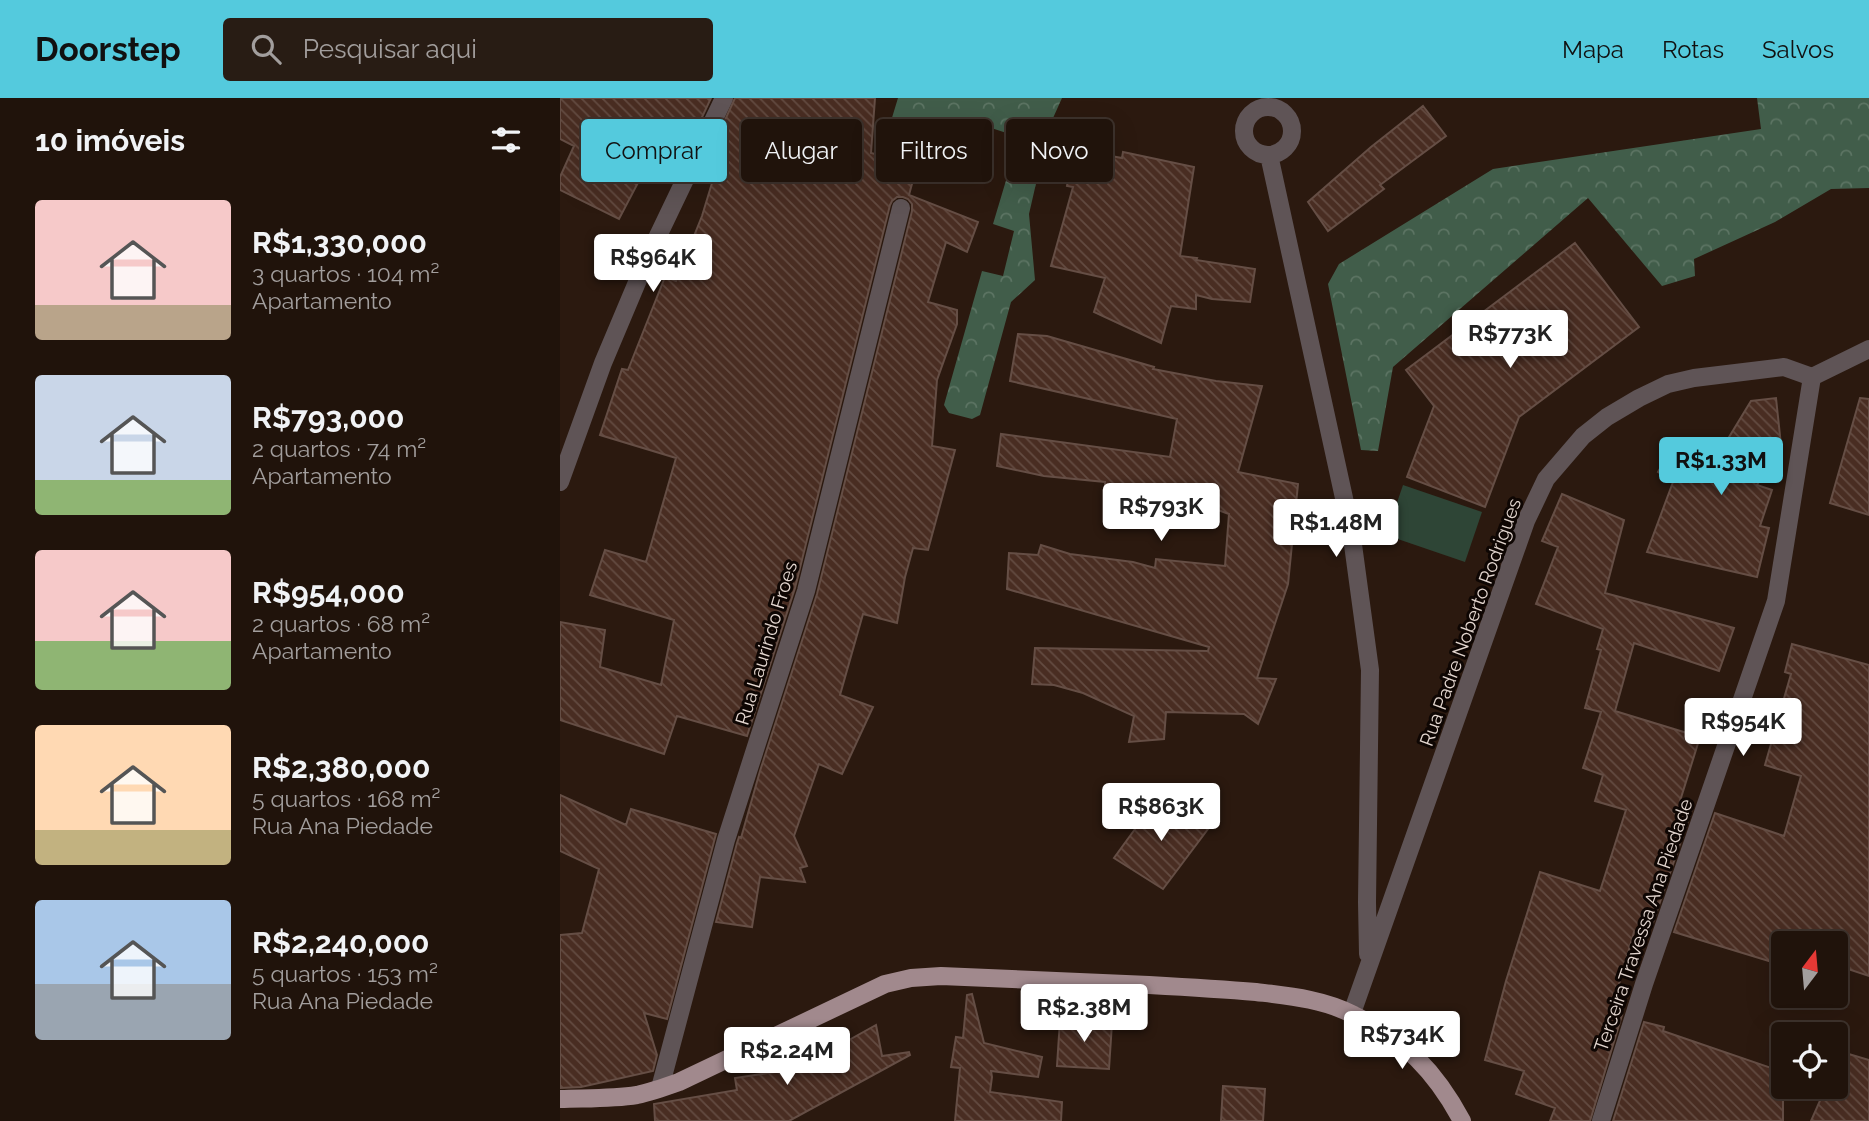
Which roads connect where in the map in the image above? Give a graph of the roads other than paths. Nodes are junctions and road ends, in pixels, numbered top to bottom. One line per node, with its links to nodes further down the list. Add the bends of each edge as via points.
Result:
1 (724, 98): 6 (street, via 646,261)
2 (1269, 155): 7 (street, Rua Padre Noberto Rodrigues, via 1351,530 1370,670)
3 (901, 208): 9 (street, Rua Laurindo Froes, via 806,592 726,840)
4 (1869, 349): 5 (street)
5 (1812, 377): 7 (street, Rua Padre Noberto Rodrigues, via 1784,367 1668,384 1607,417 1583,436 1546,479 1526,521); 12 (street, Terceira Travessa Ana Piedade, via 1776,601)
6 (560, 482)
7 (1368, 967): 8 (street, Rua Padre Noberto Rodrigues)
8 (1352, 1013): 9 (main road, via 1287,995 1212,988 911,978 885,984); 11 (main road, via 1410,1052 1439,1082)
9 (660, 1088): 10 (main road, via 619,1097)
10 (560, 1099)
11 (1462, 1121)
12 (1601, 1121)

